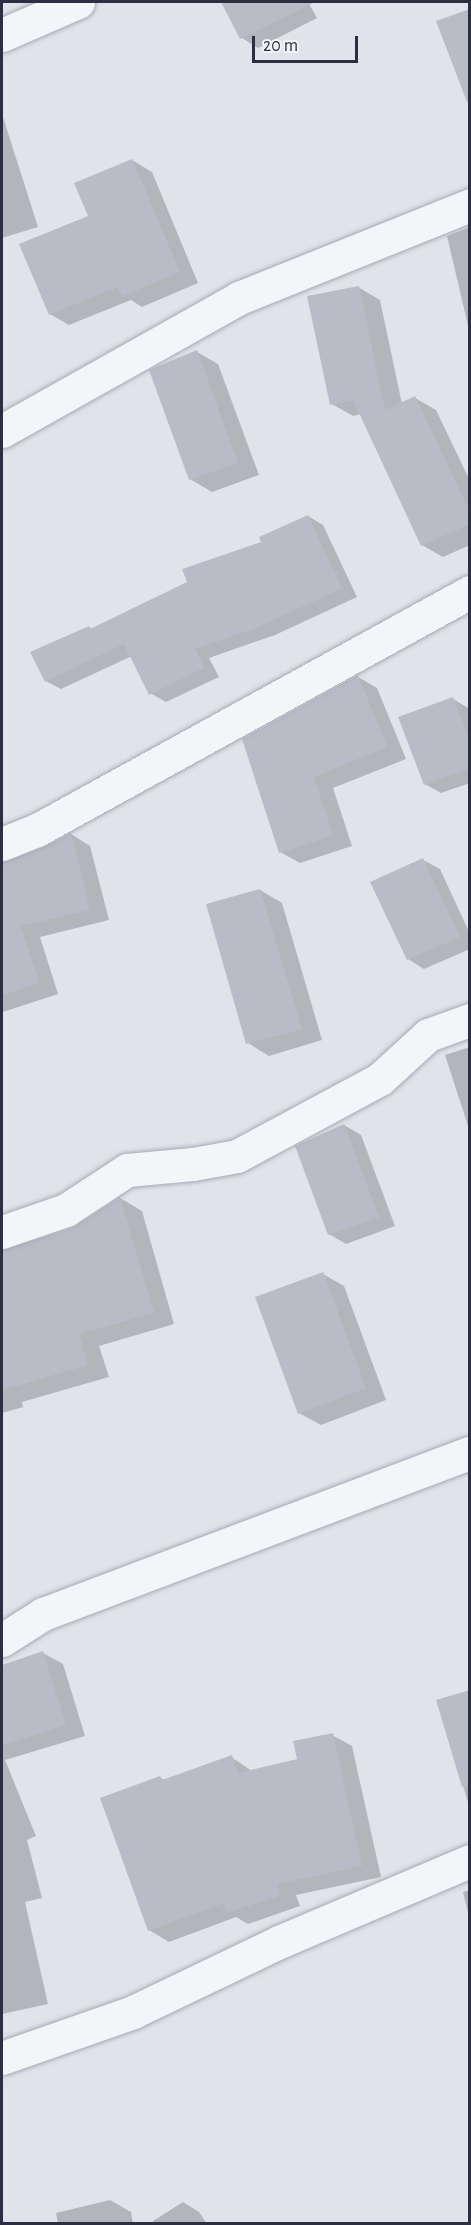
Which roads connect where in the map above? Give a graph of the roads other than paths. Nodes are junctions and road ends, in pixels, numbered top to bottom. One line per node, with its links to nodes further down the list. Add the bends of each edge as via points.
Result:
1 (78, 2): 2 (street)
2 (2, 35)
3 (470, 205): 4 (street, via 239,298)
4 (2, 431)
5 (470, 592): 6 (street, via 38,830)
6 (2, 844)
7 (470, 1020): 8 (street, via 428,1035 380,1079 237,1155 128,1170 66,1210)
8 (2, 1232)
9 (470, 1453): 10 (street, via 43,1614)
10 (2, 1640)
11 (470, 1861): 12 (street, via 279,1942 133,2012)
12 (2, 2058)

